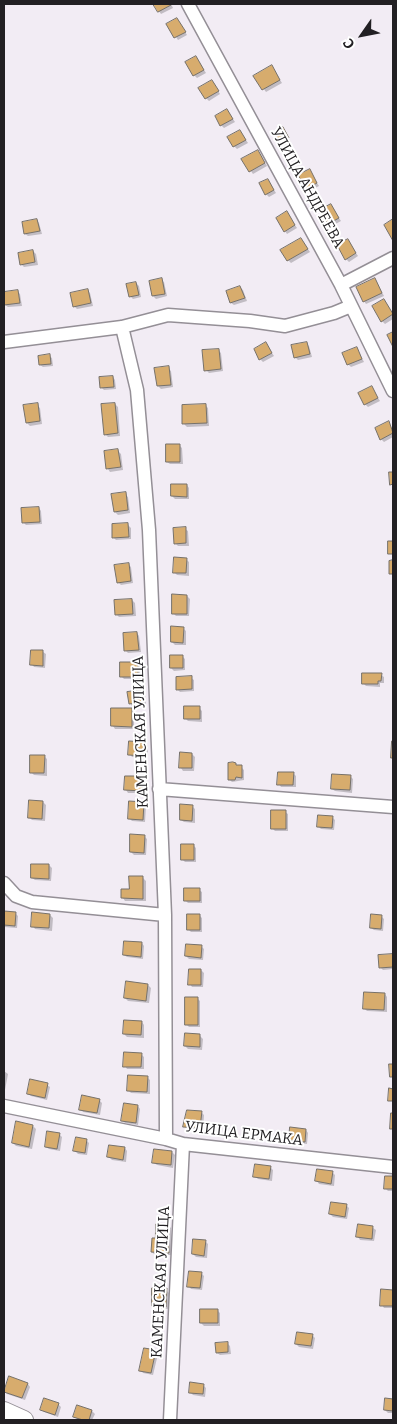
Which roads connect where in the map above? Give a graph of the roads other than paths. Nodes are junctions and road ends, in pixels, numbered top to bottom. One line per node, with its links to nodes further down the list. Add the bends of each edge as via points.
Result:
1 (188, 4): 3 (street, УЛИЦА АНДРЕЕВА)
2 (393, 258): 3 (street)
3 (341, 285): 4 (street, УЛИЦА АНДРЕЕВА)
4 (351, 306): 5 (street, via 285,326 168,315); 7 (street, УЛИЦА АНДРЕЕВА)
5 (122, 327): 6 (street); 8 (street, КАМЕНСКАЯ УЛИЦА, via 137,390 148,521)
6 (4, 342)
7 (393, 391)
8 (159, 789): 9 (street); 11 (street, КАМЕНСКАЯ УЛИЦА)
9 (393, 807)
10 (4, 883): 11 (street, via 16,896 32,902)
11 (165, 915): 13 (street, КАМЕНСКАЯ УЛИЦА)
12 (4, 1106): 13 (street, УЛИЦА ЕРМАКА)
13 (166, 1139): 14 (street, УЛИЦА ЕРМАКА)
14 (183, 1144): 15 (street, УЛИЦА ЕРМАКА); 18 (street, КАМЕНСКАЯ УЛИЦА)
15 (393, 1167)
16 (4, 1411): 17 (main road)
17 (24, 1420)
18 (170, 1420)

